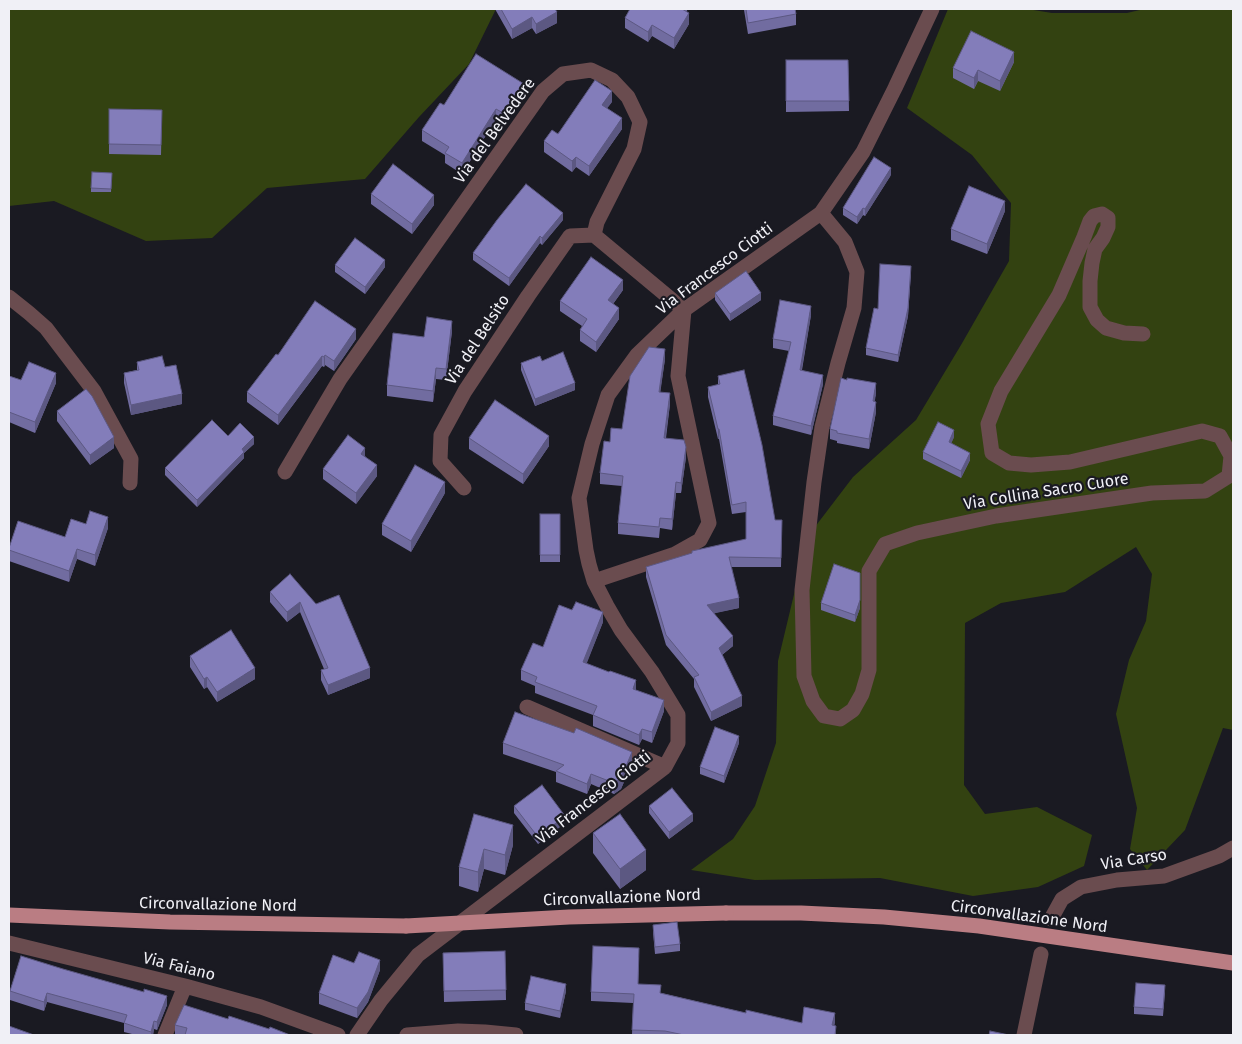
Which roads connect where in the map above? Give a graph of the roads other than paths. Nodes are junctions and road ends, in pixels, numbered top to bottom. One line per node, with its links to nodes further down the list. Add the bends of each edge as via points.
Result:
1 (932, 9): 2 (street, Via Francesco Ciotti, via 863,152)
2 (821, 213): 5 (street, Via Francesco Ciotti); 6 (street, Via Collina Sacro Cuore, via 845,242 857,272 854,308 822,427 802,590 804,676 813,701 824,716 840,719 853,710 862,694 869,670 869,571 885,544 917,533 996,516 1152,493 1205,491 1229,476 1231,456 1220,436 1202,431 1070,462 1009,463 992,453 988,424 1001,390 1059,296 1094,216 1102,214 1108,218 1108,227 1095,249 1090,307 1106,328)
3 (594, 235): 5 (street); 7 (street, Via del Belvedere, via 597,222 634,149 640,122 628,97 612,80 591,70 563,74 543,91 340,379); 9 (street, Via del Belsito, via 570,236 465,391 441,435 440,461)
4 (9, 297): 8 (street, via 46,328 94,391 131,459)
5 (684, 310): 10 (street, Via Francesco Ciotti, via 637,355 608,395 592,444 580,498 586,550); 10 (street, via 678,376 709,523 700,540 675,554)
6 (1143, 334)
7 (284, 472)
8 (130, 483)
9 (464, 488)
10 (594, 581): 12 (street, Via Francesco Ciotti, via 621,630 678,715 678,743)
11 (527, 707): 12 (street)
12 (665, 767): 24 (street, Via Francesco Ciotti, via 418,955)
13 (1233, 848): 15 (street, Via Carso, via 1164,876 1081,887 1062,899)
14 (9, 916): 18 (main road, Circonvallazione Nord, bridge, via 406,926 569,916 801,913 979,926)
15 (1050, 919)
16 (9, 943): 19 (street, Via Faiano)
17 (1041, 954): 27 (street)
18 (1233, 963)
19 (185, 986): 20 (street, Via Faiano, via 261,1007); 21 (street)
20 (300, 1022): 22 (street); 23 (street, Via Faiano)
21 (165, 1035)
22 (310, 1035)
23 (338, 1035)
24 (357, 1035)
25 (407, 1035): 26 (street, via 458,1031)
26 (516, 1035)
27 (1024, 1035)

